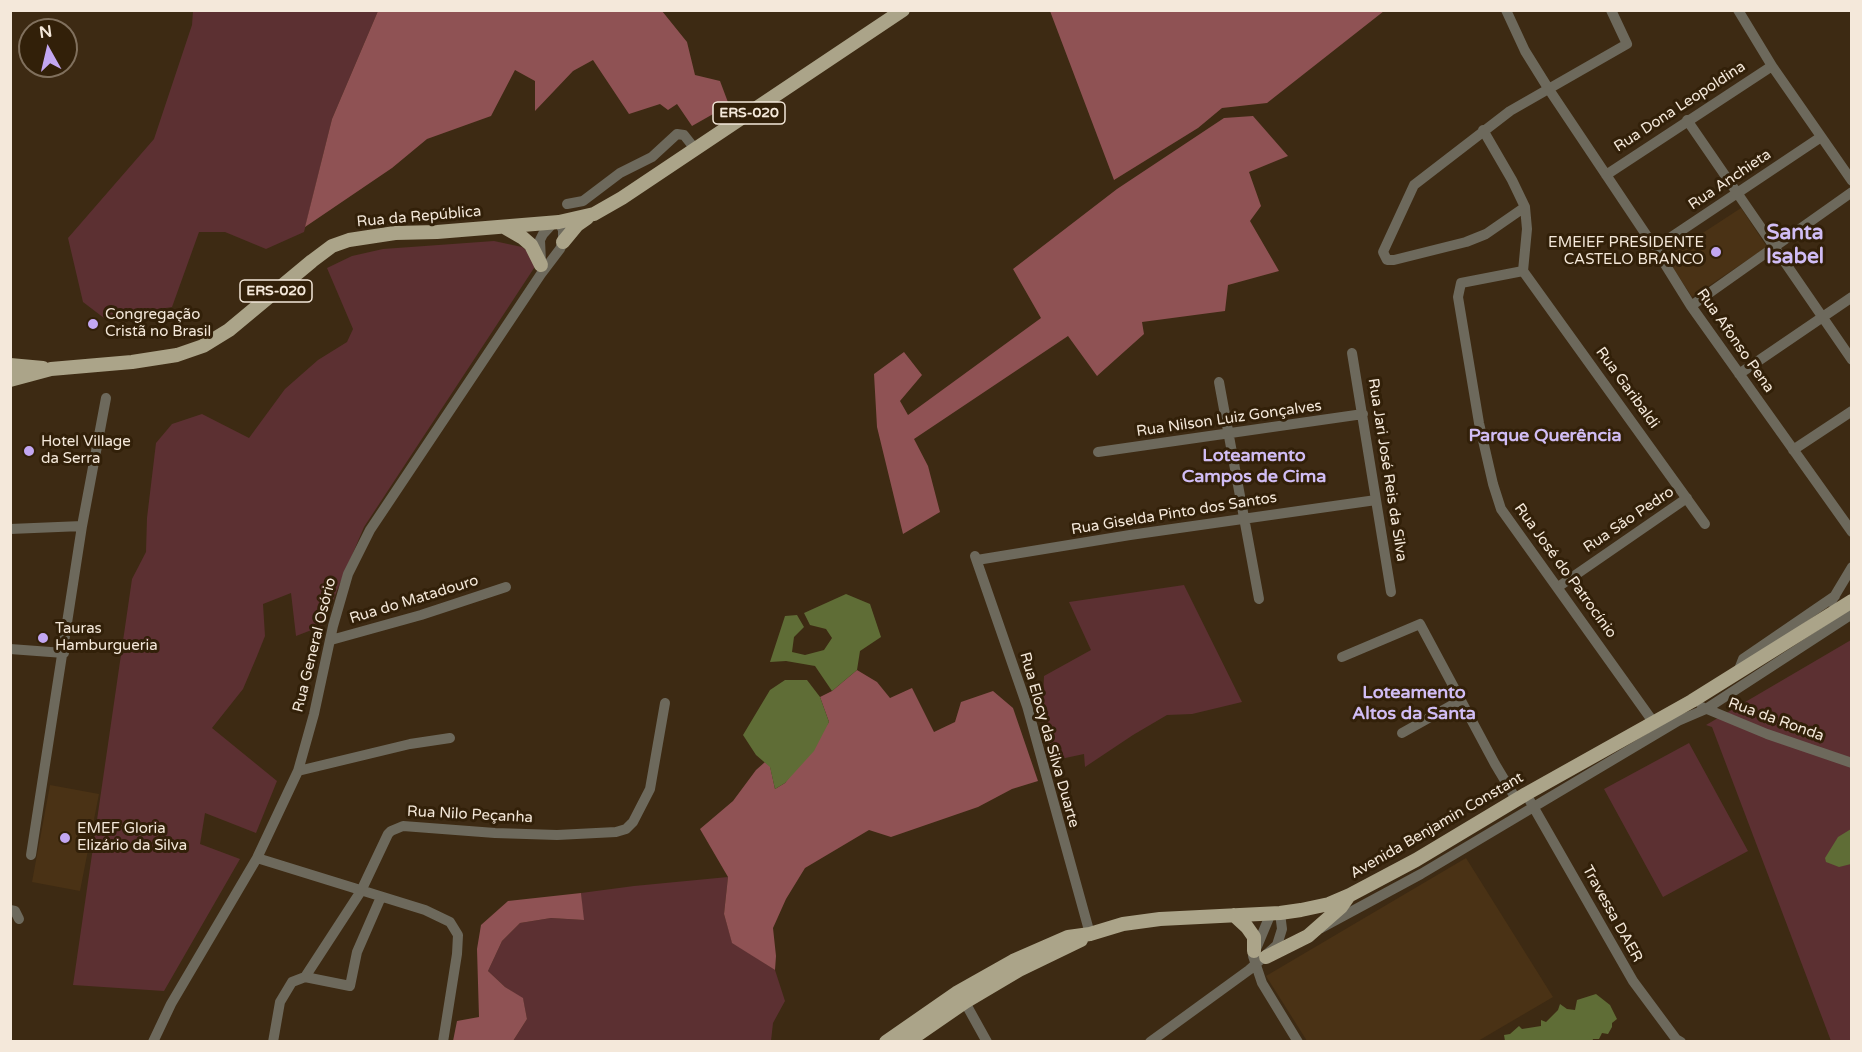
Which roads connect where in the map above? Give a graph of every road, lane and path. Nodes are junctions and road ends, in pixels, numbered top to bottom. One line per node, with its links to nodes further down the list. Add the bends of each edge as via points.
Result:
1 (903, 10): 10 (main road, ERS-020)
2 (1506, 10): 6 (street, Rua Afonso Pena)
3 (1611, 10): 6 (street, via 1627,44)
4 (1739, 11): 5 (street)
5 (1772, 66): 7 (street, Rua Dona Leopoldina); 9 (street)
6 (1548, 88): 8 (street); 13 (street, Rua Afonso Pena)
7 (1687, 120): 13 (street, Rua Dona Leopoldina); 16 (street)
8 (1483, 130): 19 (street); 19 (street, via 1414,185 1383,252 1386,258 1394,260 1466,242 1486,234)
9 (1821, 137): 14 (street); 16 (street, Rua Anchieta)
10 (695, 149): 11 (street, via 684,135 677,134); 12 (main road, ERS-020)
11 (652, 157): 12 (street); 17 (street, via 620,173)
12 (664, 170): 20 (main road, ERS-020)
13 (1606, 175): 25 (street, Rua Afonso Pena)
14 (1851, 181)
15 (1851, 192): 24 (street)
16 (1736, 193): 24 (street); 25 (street, Rua Anchieta)
17 (592, 194): 18 (street, via 583,201); 20 (street)
18 (567, 204)
19 (1525, 207): 27 (street)
20 (596, 212): 21 (main road, ERS-020); 23 (main road, via 577,225)
21 (556, 222): 22 (main road, ERS-020); 23 (street, via 563,230); 26 (street, via 540,240)
22 (504, 227): 26 (main road, via 531,245); 34 (main road, Rua da República / ERS-020, via 349,240 332,246 203,346 154,359)
23 (563, 242): 26 (street, Rua General Osório, via 550,264)
24 (1775, 247): 29 (street); 30 (street)
25 (1655, 248): 29 (street, Rua Afonso Pena)
26 (541, 270): 61 (street, Rua General Osório, via 370,530 348,574)
27 (1523, 271): 44 (street, Rua Garibaldi); 54 (street, Rua José do Patrocínio, via 1461,283 1458,297 1479,423 1501,509)
28 (1851, 297): 30 (street)
29 (1691, 306): 35 (street, Rua Afonso Pena)
30 (1822, 318): 32 (street); 35 (street)
31 (1352, 353): 40 (street, Rua Jari José Reis da Silva)
32 (1851, 360)
33 (10, 365): 34 (main road, ERS-020)
34 (51, 369): 36 (main road, ERS-020)
35 (1739, 374): 42 (street, Rua Afonso Pena)
36 (10, 380)
37 (1219, 382): 41 (street)
38 (106, 398): 48 (street)
39 (1851, 411): 42 (street)
40 (1364, 414): 41 (street, Rua Nilson Luiz Gonçalves); 45 (street, Rua Jari José Reis da Silva)
41 (1228, 435): 43 (street, Rua Nilson Luiz Gonçalves); 46 (street)
42 (1792, 450): 50 (street, Rua Afonso Pena)
43 (1098, 453)
44 (1687, 498): 47 (street, Rua Garibaldi); 54 (street, Rua São Pedro)
45 (1376, 500): 46 (street, Rua Giselda Pinto dos Santos); 55 (street, Rua Jari José Reis da Silva)
46 (1243, 518): 51 (street, Rua Giselda Pinto dos Santos); 57 (street)
47 (1705, 524)
48 (82, 526): 49 (street); 63 (street)
49 (10, 529)
50 (1851, 532)
51 (976, 558): 87 (street, Rua Elocy da Silva Duarte, via 1027,705)
52 (1851, 567): 56 (street, Avenida Benjamin Constant)
53 (506, 587): 61 (street, Rua do Matadouro)
54 (1558, 587): 70 (street, Rua José do Patrocínio)
55 (1391, 592)
56 (1835, 596): 60 (street, Avenida Benjamin Constant); 65 (street, Avenida Benjamin Constant, via 1743,659)
57 (1259, 598)
58 (1851, 601): 60 (main road, Avenida Benjamin Constant)
59 (1851, 614): 69 (street, Avenida Benjamin Constant)
60 (1822, 618): 65 (main road, Avenida Benjamin Constant)
61 (331, 640): 74 (street, Rua General Osório)
62 (10, 649): 63 (street)
63 (64, 653): 76 (street)
64 (1342, 657): 66 (street, Travessa DAER, via 1420,624)
65 (1738, 672): 67 (main road, Avenida Benjamin Constant)
66 (1461, 700): 71 (street); 75 (street, Travessa DAER, via 1495,765)
67 (1692, 701): 69 (street, Rua da Ronda); 70 (main road, Avenida Benjamin Constant)
68 (665, 703): 78 (street, Rua Nilo Peçanha, via 650,789 626,829 557,835 402,826 388,834)
69 (1706, 710): 73 (street, Rua da Ronda); 75 (street, Avenida Benjamin Constant)
70 (1654, 723): 75 (main road, Avenida Benjamin Constant)
71 (1402, 733)
72 (450, 738): 74 (street)
73 (1851, 763)
74 (298, 771): 77 (street, Rua General Osório)
75 (1525, 800): 79 (main road, Avenida Benjamin Constant); 86 (street, Avenida Benjamin Constant, via 1420,874); 99 (street, Travessa DAER, via 1633,981)
76 (31, 855)
77 (257, 858): 78 (street); 91 (street, Rua General Osório)
78 (361, 891): 80 (street); 89 (street, Rua Nilo Peçanha)
79 (1350, 895): 82 (main road, Avenida Benjamin Constant); 86 (main road)
80 (381, 897): 89 (street, via 357,952 350,986); 93 (street, via 442,918 450,922 458,935)
81 (10, 910): 85 (street)
82 (1301, 910): 83 (main road, Avenida Benjamin Constant); 86 (main road, via 1312,921)
83 (1276, 913): 84 (main road, Avenida Benjamin Constant); 88 (street); 88 (street, via 1282,929 1277,945)
84 (1234, 915): 87 (main road, Avenida Benjamin Constant, via 1160,918); 88 (main road, via 1254,937)
85 (19, 919)
86 (1313, 932): 88 (main road, via 1288,947)
87 (1090, 934): 90 (main road, Avenida Benjamin Constant, via 1068,937 1013,961)
88 (1258, 957): 97 (street); 98 (street, via 1262,983)
89 (305, 977): 92 (street, Rua Nilo Peçanha, via 292,982 280,1002)
90 (962, 997): 94 (main road, Avenida Benjamin Constant); 95 (main road, Avenida Benjamin Constant); 96 (street)
91 (153, 1041)
92 (273, 1041)
93 (443, 1041)
94 (886, 1041)
95 (907, 1041)
96 (987, 1041)
97 (1150, 1041)
98 (1298, 1041)
99 (1681, 1041)

